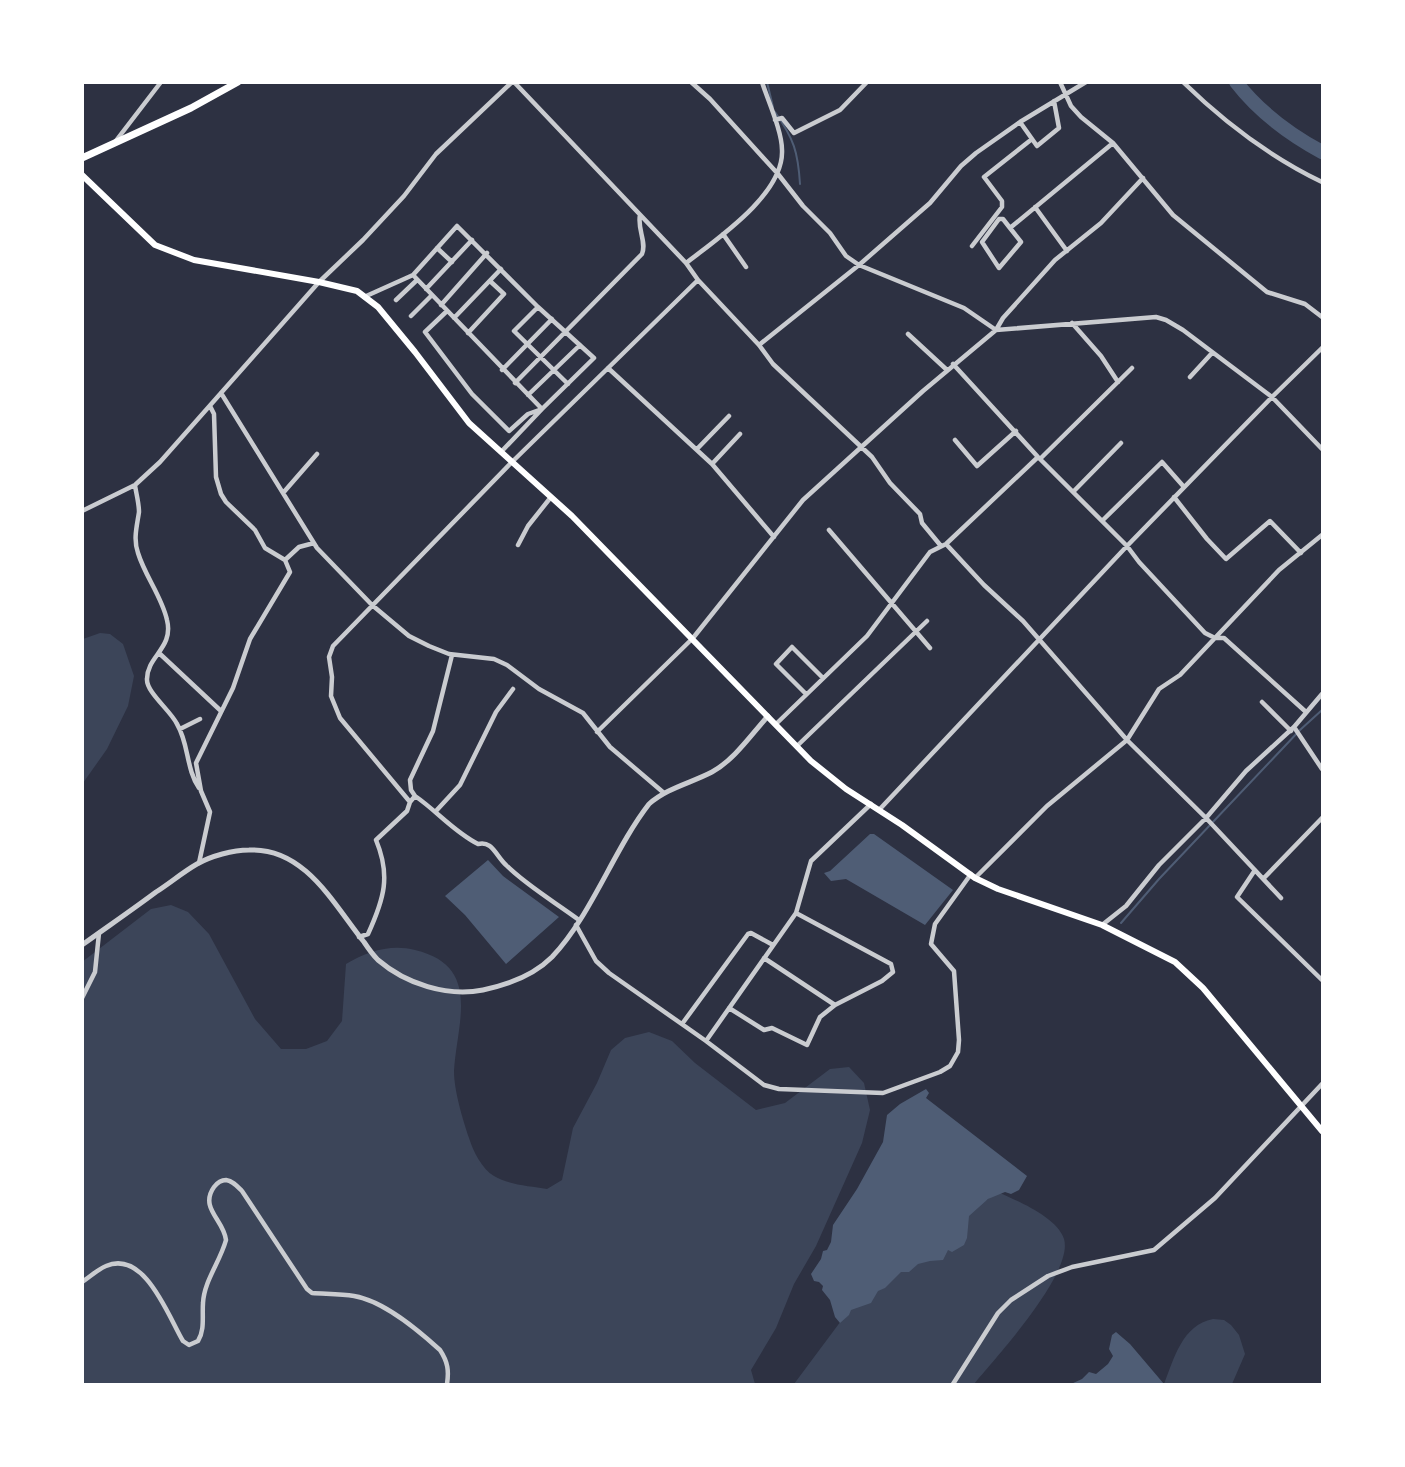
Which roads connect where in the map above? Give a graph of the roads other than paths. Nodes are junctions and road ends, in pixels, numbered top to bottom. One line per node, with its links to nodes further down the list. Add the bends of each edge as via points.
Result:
1 (161, 82): 16 (street)
2 (238, 82): 16 (main road)
3 (513, 82): 23 (street); 39 (street, via 436,154 377,225)
4 (691, 82): 18 (street)
5 (762, 82): 12 (street)
6 (867, 82): 12 (street, via 840,110 794,133 782,118)
7 (1059, 82): 10 (street)
8 (1086, 82): 10 (street)
9 (1183, 82): 21 (street, via 1259,144)
10 (1065, 95): 11 (street); 15 (street, via 1081,117)
11 (1054, 101): 13 (street); 14 (street, via 1059,128 1037,146)
12 (775, 120): 18 (street, via 782,150)
13 (1020, 122): 14 (street); 33 (street, via 961,166 930,204)
14 (1032, 139): 27 (street, via 984,177 1002,201 1002,207)
15 (1113, 143): 20 (street); 22 (street)
16 (113, 144): 17 (main road)
17 (82, 158)
18 (778, 174): 25 (street); 33 (street, via 846,256)
19 (82, 175): 39 (main road, via 155,245 168,251 194,260)
20 (1143, 178): 29 (street, via 1101,223); 48 (street, via 1173,215 1267,292 1305,304)
21 (1323, 182)
22 (1035, 207): 24 (street); 29 (street)
23 (640, 215): 32 (street); 53 (street, via 638,224 645,248 642,254)
24 (1010, 228): 24 (street, via 1021,242 999,268 982,242 999,219)
25 (723, 234): 32 (street); 34 (street)
26 (472, 240): 28 (street, via 457,226); 30 (street); 31 (street)
27 (972, 246)
28 (437, 248): 31 (street); 36 (street)
29 (1067, 251): 52 (street, via 1023,294)
30 (487, 254): 35 (street); 44 (street)
31 (452, 262): 40 (street)
32 (686, 263): 37 (street)
33 (859, 265): 52 (street, via 964,308); 58 (street)
34 (746, 267)
35 (501, 268): 38 (street); 45 (street)
36 (415, 278): 40 (street); 42 (street); 43 (street)
37 (698, 280): 58 (street); 63 (street)
38 (490, 281): 49 (street); 54 (street, via 504,294)
39 (319, 282): 42 (main road, via 357,291); 72 (street)
40 (426, 289): 41 (street)
41 (432, 295): 44 (street); 47 (street)
42 (364, 297): 85 (main road, via 378,307 416,351 469,423)
43 (396, 300)
44 (441, 305): 46 (street)
45 (538, 307): 50 (street); 56 (street, via 514,331)
46 (447, 311): 49 (street); 76 (street, via 425,332 472,394 509,431 528,414)
47 (411, 316)
48 (1323, 317)
49 (454, 318): 54 (street)
50 (552, 319): 53 (street); 56 (street)
51 (1072, 322): 52 (street); 60 (street, via 1156,317 1183,330); 69 (street)
52 (996, 330): 62 (street)
53 (565, 331): 57 (street); 61 (street)
54 (468, 333): 65 (street)
55 (908, 334): 67 (street)
56 (528, 344): 61 (street); 65 (street)
57 (580, 345): 66 (street); 71 (street, via 594,358)
58 (759, 345): 82 (street, via 773,364)
59 (1323, 348): 74 (street)
60 (1212, 353): 68 (street); 74 (street)
61 (540, 357): 66 (street); 70 (street)
62 (953, 364): 67 (street); 78 (street)
63 (608, 368): 83 (street); 88 (street)
64 (1132, 369): 69 (street)
65 (502, 370): 70 (street)
66 (554, 370): 71 (street); 73 (street)
67 (947, 370): 82 (street)
68 (1190, 377)
69 (1118, 382): 87 (street)
70 (515, 383): 73 (street)
71 (568, 384): 76 (street)
72 (221, 393): 75 (street); 93 (street)
73 (528, 395): 76 (street)
74 (1272, 397): 84 (street); 91 (street)
75 (210, 406): 90 (street); 106 (street, via 221,494 255,530 265,548)
76 (542, 409): 85 (street)
77 (729, 416): 83 (street)
78 (1016, 431): 80 (street, via 977,466); 87 (street)
79 (740, 434): 89 (street)
80 (955, 440)
81 (1121, 443): 92 (street)
82 (862, 446): 100 (street, via 803,500); 103 (street)
83 (697, 449): 89 (street)
84 (1323, 449)
85 (501, 452): 88 (main road)
86 (317, 454): 93 (street)
87 (1039, 458): 92 (street); 103 (street)
88 (512, 462): 94 (main road); 107 (street)
89 (712, 464): 100 (street)
90 (135, 485): 96 (street); 114 (street, via 139,509 135,540 169,633)
91 (1184, 487): 95 (street); 97 (street, via 1162,462)
92 (1073, 492): 97 (street)
93 (283, 493): 101 (street)
94 (551, 497): 102 (street, via 528,525); 110 (main road)
95 (1174, 498): 104 (street); 105 (street, via 1226,559 1270,521)
96 (82, 511)
97 (1102, 521): 104 (street)
98 (829, 530): 109 (street)
99 (1323, 536): 105 (street)
100 (774, 537): 110 (street)
101 (314, 543): 106 (street, via 299,547); 107 (street)
102 (518, 545)
103 (944, 545): 112 (street); 116 (street, via 930,552 867,636)
104 (1127, 546): 111 (street, via 1205,633); 112 (street)
105 (1301, 553): 111 (street)
106 (285, 560): 121 (street, via 290,572 250,639)
107 (372, 605): 115 (street, via 409,636); 135 (street, via 333,646 329,657 331,696 345,725)
108 (927, 621): 109 (street)
109 (916, 632): 113 (street); 130 (street)
110 (693, 638): 123 (main road); 128 (street)
111 (1215, 638): 122 (street, via 1224,638); 129 (street, via 1180,675 1159,689)
112 (1040, 640): 129 (street); 137 (street)
113 (930, 648)
114 (159, 653): 121 (street); 126 (street, via 149,668 148,688)
115 (452, 655): 128 (street, via 494,659 507,665 539,689 583,713); 134 (street, via 433,731 410,780)
116 (823, 678): 118 (street); 118 (street, via 792,647 776,664)
117 (513, 689): 138 (street, via 496,712 460,784)
118 (806, 694): 125 (street)
119 (1322, 697): 122 (street)
120 (1262, 702): 127 (street)
121 (221, 711): 132 (street, via 196,763)
122 (1306, 712): 127 (street)
123 (768, 716): 125 (main road); 133 (street, via 719,768)
124 (200, 719): 126 (street)
125 (776, 724): 130 (main road)
126 (180, 729): 132 (street, via 193,779)
127 (1293, 729): 131 (street); 139 (street, via 1246,771)
128 (597, 732): 133 (street)
129 (1126, 740): 139 (street); 143 (street)
130 (797, 746): 136 (main road, via 846,789)
131 (1323, 769)
132 (201, 790): 141 (street, via 210,812)
133 (664, 793): 147 (street, via 644,811)
134 (415, 796): 135 (street); 138 (street)
135 (410, 802): 150 (street, via 407,811 376,840 385,872 381,900 368,934)
136 (870, 804): 137 (main road); 146 (street, via 811,861)
137 (879, 810): 143 (main road)
138 (436, 811): 147 (street, via 465,837 478,844 489,844 512,871)
139 (1206, 818): 142 (street); 148 (street, via 1159,865 1126,906)
140 (1323, 818): 144 (street)
141 (199, 863): 149 (street); 150 (street, via 249,850 265,850 294,862 315,879)
142 (1255, 870): 144 (street); 154 (street, via 1237,897)
143 (973, 876): 148 (main road, via 998,889); 159 (street, via 935,924 932,944 954,971 959,1040 950,1066 883,1093 779,1089 764,1085)
144 (1263, 879): 145 (street)
145 (1281, 898)
146 (796, 913): 152 (street); 156 (street, via 891,963 890,975)
147 (577, 922): 150 (street, via 551,958 531,972 478,991 421,985 377,960); 158 (street, via 596,961)
148 (1102, 925): 161 (main road, via 1175,962 1203,988)
149 (99, 933): 151 (street); 155 (street, via 95,972)
150 (359, 937)
151 (82, 945)
152 (773, 945): 153 (street); 158 (street, via 747,934)
153 (764, 958): 156 (street); 157 (street)
154 (1323, 980)
155 (82, 998)
156 (835, 1005): 157 (street, via 820,1017 807,1045 772,1028 764,1030)
157 (729, 1008): 159 (street)
158 (682, 1024): 159 (street)
159 (706, 1041)
160 (1323, 1084): 161 (street)
161 (1302, 1105): 162 (main road); 165 (street, via 1215,1198 1154,1250 1072,1267 1048,1276 1011,1300 998,1312)
162 (1323, 1131)
163 (82, 1282): 164 (street, via 106,1266 128,1264 153,1287 183,1341 189,1345 198,1341 202,1335 206,1287 226,1240 208,1200 215,1185 227,1180 242,1191 307,1289 312,1293 354,1296 385,1307 440,1350 448,1368)
164 (447, 1384)
165 (953, 1384)

